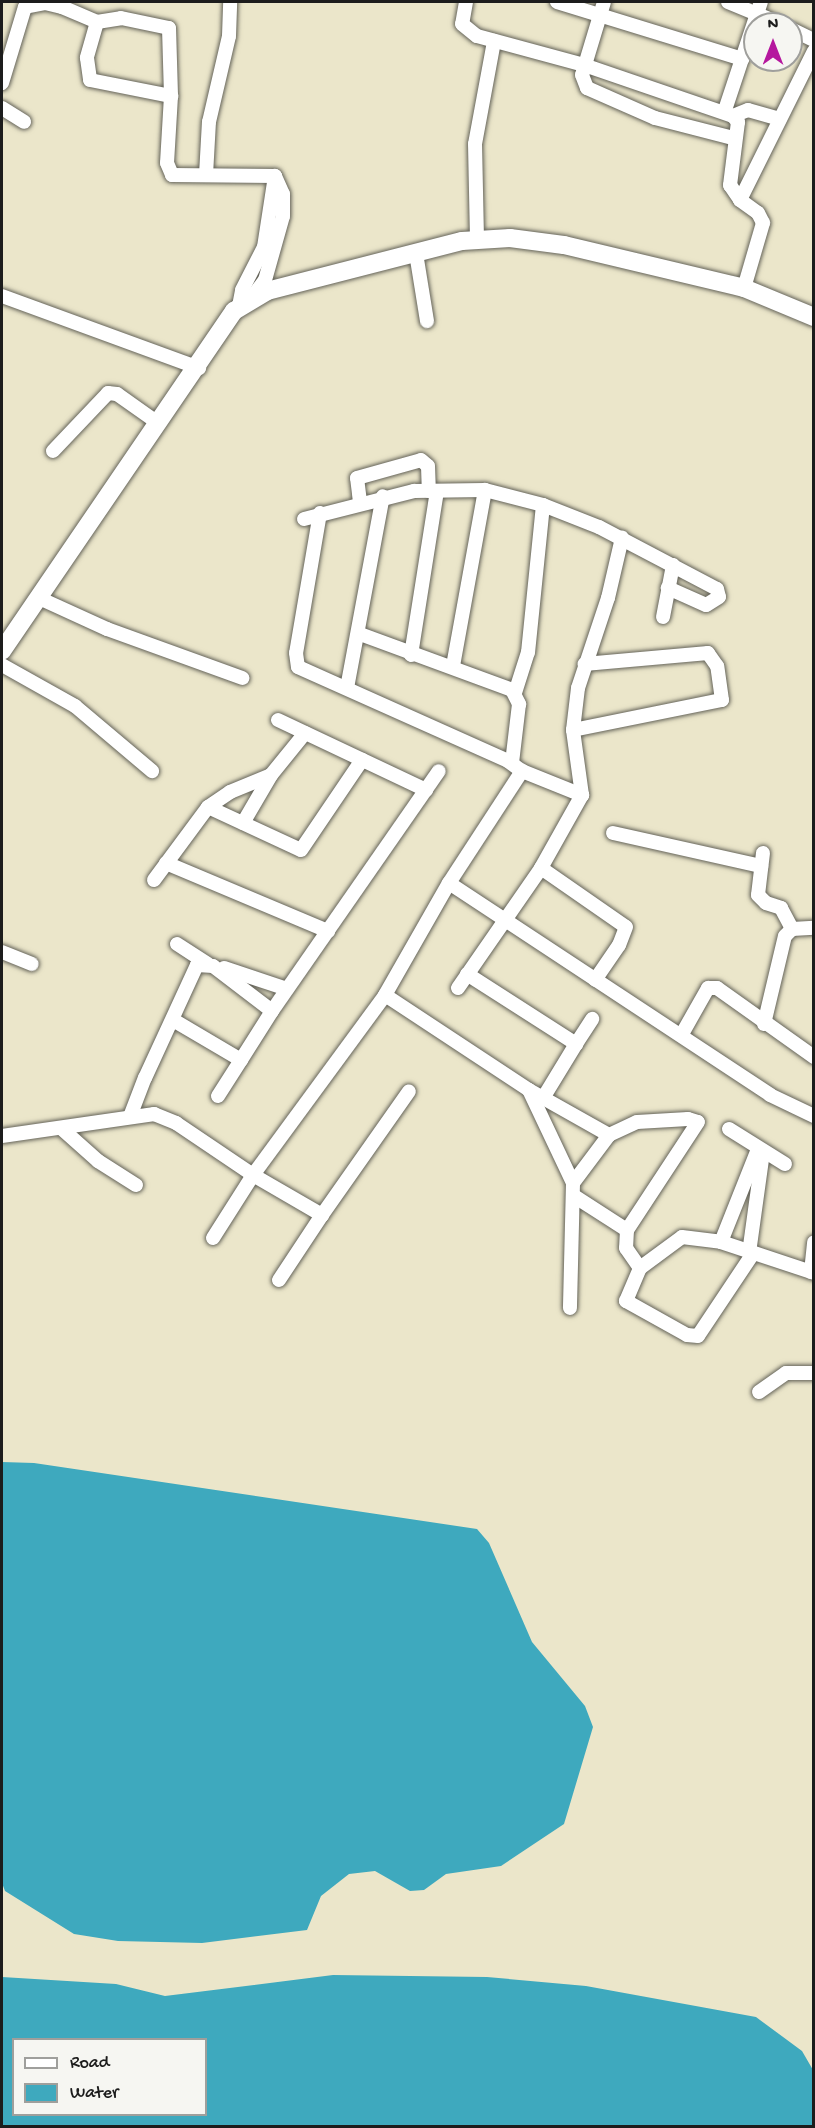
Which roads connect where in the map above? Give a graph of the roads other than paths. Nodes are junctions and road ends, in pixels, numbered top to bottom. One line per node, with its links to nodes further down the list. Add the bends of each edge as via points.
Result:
1 (230, 2): 19 (street, via 229,36 209,122)
2 (466, 2): 8 (street, via 462,24 470,32)
3 (557, 2): 6 (street)
4 (728, 2): 5 (street)
5 (759, 7): 10 (street)
6 (602, 8): 10 (street); 11 (street)
7 (97, 22): 12 (street, via 45,3 25,7); 13 (street, via 121,18 169,28); 13 (street, via 87,58 90,80)
8 (494, 41): 11 (street); 21 (street, via 476,144)
9 (813, 51): 16 (street)
10 (742, 58): 15 (street)
11 (584, 65): 15 (street); 18 (street, via 582,75 587,88 618,104)
12 (2, 82)
13 (171, 96): 19 (street, via 168,171 180,178)
14 (2, 108): 17 (street)
15 (729, 113): 16 (street, via 748,110); 18 (street, via 738,122)
16 (780, 119): 20 (street)
17 (24, 122)
18 (733, 138): 20 (street, via 730,185)
19 (206, 175): 25 (street, via 275,176 274,230 265,280)
20 (740, 200): 23 (street, via 758,213 764,223)
21 (477, 239): 22 (street); 23 (street, via 510,238 564,245)
22 (416, 253): 25 (street); 27 (street)
23 (744, 288): 26 (street)
24 (2, 296): 28 (street)
25 (245, 302): 28 (street)
26 (813, 317)
27 (428, 321)
28 (199, 368): 29 (street)
29 (158, 423): 30 (street, via 117,394 108,393); 41 (street, via 76,537)
30 (53, 451)
31 (485, 490): 32 (street); 35 (street); 48 (street)
32 (433, 491): 33 (street); 34 (street, via 428,466 421,460 357,478); 45 (street)
33 (383, 496): 34 (street); 43 (street)
34 (360, 502): 36 (street)
35 (543, 505): 38 (street); 51 (street, via 528,652)
36 (320, 513): 37 (street); 50 (street, via 295,663)
37 (304, 519)
38 (622, 538): 39 (street); 47 (street, via 608,597)
39 (672, 565): 40 (street); 40 (street, via 717,590 719,597 706,605)
40 (669, 588): 42 (street)
41 (39, 598): 44 (street); 49 (street, via 107,629)
42 (663, 617)
43 (360, 634): 45 (street); 50 (street)
44 (2, 651)
45 (411, 655): 48 (street)
46 (2, 664): 57 (street, via 75,706)
47 (584, 664): 53 (street); 53 (street, via 708,652 717,666 722,700)
48 (453, 666): 51 (street)
49 (242, 678)
50 (347, 688): 56 (street)
51 (515, 693): 56 (street, via 519,704)
52 (278, 720): 54 (street)
53 (573, 730): 61 (street)
54 (305, 733): 55 (street); 59 (street)
55 (362, 760): 60 (street); 63 (street, via 301,850)
56 (517, 767): 61 (street); 68 (street)
57 (152, 771)
58 (439, 771): 60 (street)
59 (271, 775): 62 (street, via 230,792); 63 (street)
60 (426, 790): 72 (street)
61 (582, 795): 66 (street)
62 (208, 807): 63 (street); 65 (street)
63 (243, 823)
64 (613, 833): 71 (street, via 762,860 760,899 781,908)
65 (166, 863): 67 (street); 72 (street)
66 (541, 868): 69 (street); 78 (street, via 626,927 619,945)
67 (153, 880)
68 (449, 883): 69 (street); 81 (street)
69 (503, 921): 77 (street); 78 (street)
70 (813, 928): 71 (street)
71 (792, 929): 85 (street, via 785,936)
72 (328, 931): 80 (street)
73 (177, 944): 76 (street)
74 (2, 952): 75 (street)
75 (32, 964)
76 (211, 965): 80 (street); 82 (street); 84 (street, via 195,968)
77 (467, 974): 79 (street); 87 (street)
78 (595, 980): 86 (street)
79 (458, 988)
80 (287, 989): 82 (street)
81 (385, 995): 90 (street); 102 (street)
82 (272, 1011): 89 (street)
83 (592, 1019): 87 (street)
84 (172, 1020): 89 (street); 94 (street)
85 (764, 1024): 86 (street, via 727,992 708,988); 88 (street)
86 (680, 1032): 95 (street, via 770,1095)
87 (576, 1044): 93 (street)
88 (813, 1057)
89 (241, 1060): 92 (street)
90 (529, 1090): 93 (street); 104 (street)
91 (408, 1091): 105 (street)
92 (218, 1096)
93 (543, 1098): 98 (street)
94 (131, 1114): 96 (street); 102 (street, via 154,1114 176,1123)
95 (813, 1116)
96 (61, 1128): 99 (street); 103 (street, via 98,1161)
97 (729, 1129): 100 (street)
98 (609, 1135): 104 (street); 106 (street, via 637,1122 698,1122)
99 (2, 1136)
100 (761, 1151): 101 (street); 108 (street); 110 (street)
101 (785, 1164)
102 (254, 1175): 105 (street); 107 (street)
103 (136, 1185)
104 (573, 1190): 106 (street); 114 (street)
105 (322, 1215): 113 (street)
106 (627, 1230): 111 (street, via 626,1248)
107 (213, 1238)
108 (721, 1242): 110 (street); 111 (street, via 682,1237)
109 (813, 1242): 112 (street)
110 (751, 1254): 111 (street, via 696,1336 626,1302); 112 (street)
111 (638, 1266)
112 (812, 1272)
113 (279, 1280)
114 (570, 1308)
115 (813, 1373): 116 (street, via 786,1373)
116 (759, 1392)

